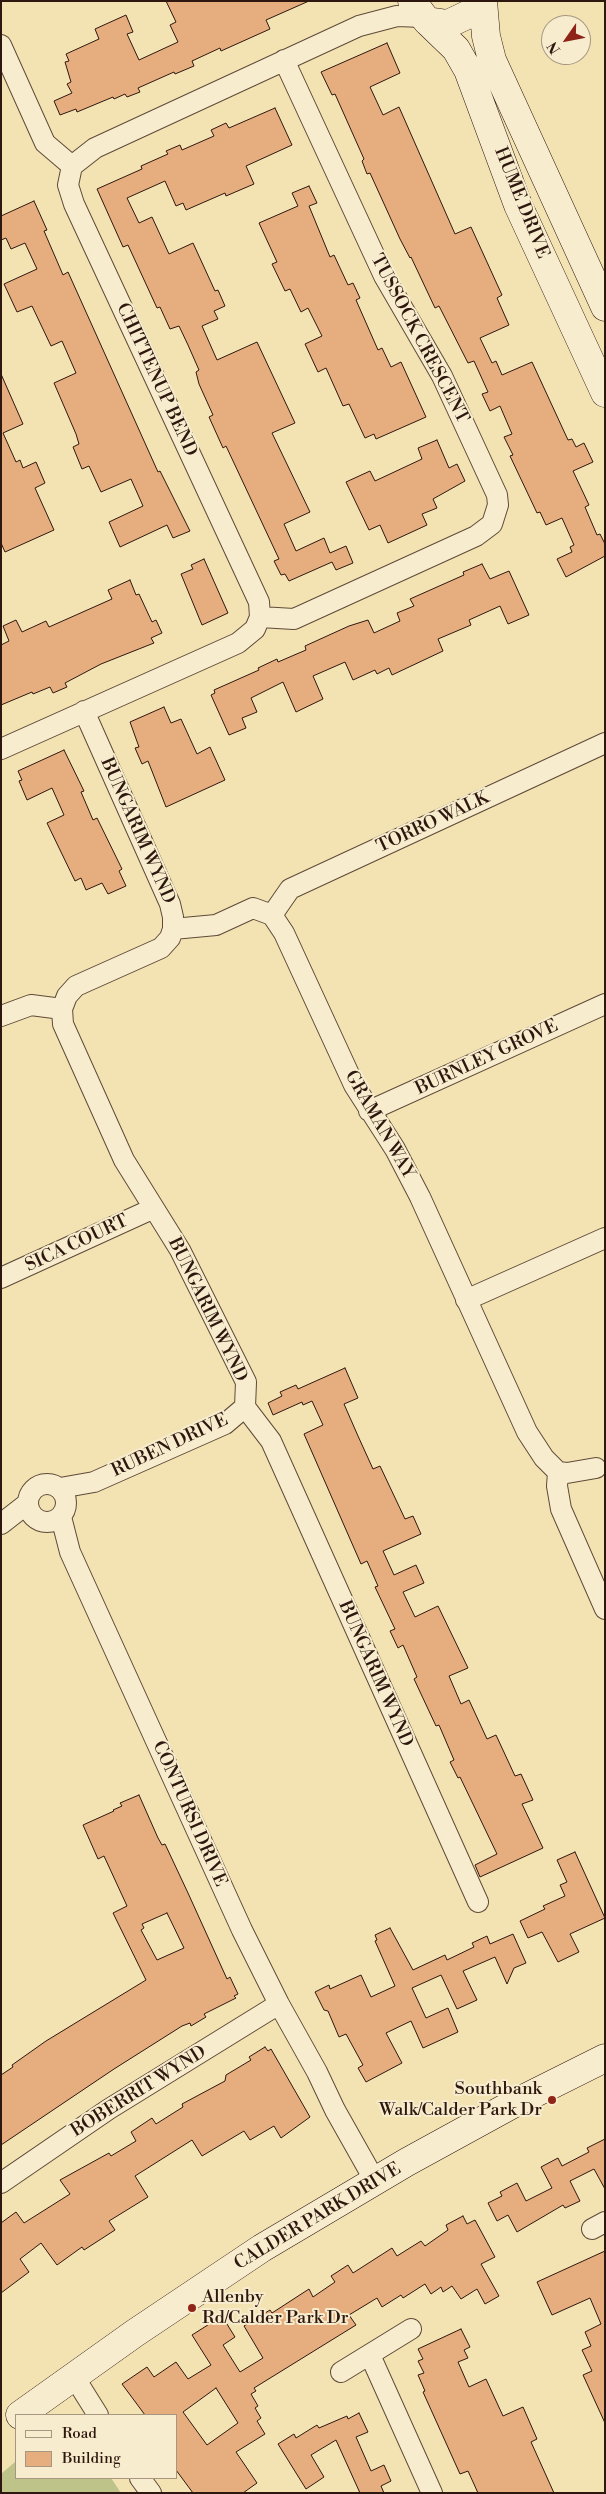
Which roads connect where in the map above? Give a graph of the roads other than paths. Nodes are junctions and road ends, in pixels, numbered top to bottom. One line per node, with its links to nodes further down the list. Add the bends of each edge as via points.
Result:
1 (391, 1): 4 (street)
2 (482, 1): 3 (street, via 469,14 448,24); 8 (street, HUME DRIVE, via 492,60)
3 (421, 13): 4 (street); 9 (street, HUME DRIVE, via 456,50 468,70 518,205)
4 (359, 26): 6 (street)
5 (1, 45): 7 (street, via 45,143)
6 (284, 60): 7 (street, via 95,148); 10 (street, TUSSOCK CRESCENT, via 384,276 442,376 498,495 498,505 492,524 476,536 294,619)
7 (72, 166): 10 (street, CHITTENUP BEND, via 68,185 74,204 259,602)
8 (605, 306)
9 (605, 393)
10 (260, 617): 11 (street, via 254,630 238,642)
11 (84, 711): 13 (street); 15 (street, BUNGARIM WYND, via 170,904)
12 (605, 743): 14 (street, TORRO WALK, via 290,889)
13 (1, 749)
14 (272, 915): 15 (street, via 253,908 216,925); 19 (street, GRAMAN WAY, via 284,932)
15 (173, 929): 17 (street, BUNGARIM WYND, via 161,948 76,986)
16 (605, 1004): 19 (street, BURNLEY GROVE)
17 (62, 1009): 18 (street, via 30,1005); 20 (street, BUNGARIM WYND, via 63,1024 120,1151)
18 (1, 1016)
19 (369, 1111): 23 (street, GRAMAN WAY, via 408,1173)
20 (152, 1209): 22 (street, SICA COURT); 24 (street, BUNGARIM WYND, via 180,1250 246,1382)
21 (605, 1238): 23 (street)
22 (1, 1278)
23 (466, 1300): 26 (street, GRAMAN WAY, via 527,1432)
24 (245, 1407): 27 (street, RUBEN DRIVE, via 225,1424 94,1482); 30 (street, BUNGARIM WYND, via 270,1441)
25 (601, 1466): 26 (street, via 567,1473)
26 (558, 1479): 29 (street, via 563,1516)
27 (49, 1509): 28 (street, RUBEN DRIVE); 31 (street, CONTURSI DRIVE)
28 (1, 1524)
29 (605, 1609)
30 (478, 1902)
31 (279, 2004): 33 (street, CONTURSI DRIVE, via 318,2072 335,2110); 34 (street, BOBERRIT WYND, via 109,2109)
32 (605, 2058): 33 (street, CALDER PARK DRIVE, via 511,2105)
33 (379, 2179): 38 (street, CALDER PARK DRIVE, via 262,2248)
34 (1, 2183)
35 (411, 2329): 36 (street)
36 (370, 2355): 37 (street); 46 (street)
37 (341, 2372)
38 (69, 2379): 39 (street, CALDER PARK DRIVE); 40 (street); 41 (street)
39 (21, 2414)
40 (91, 2414)
41 (97, 2414)
42 (15, 2419): 43 (street)
43 (1, 2429)
44 (141, 2479): 45 (street)
45 (151, 2493)
46 (432, 2493)

